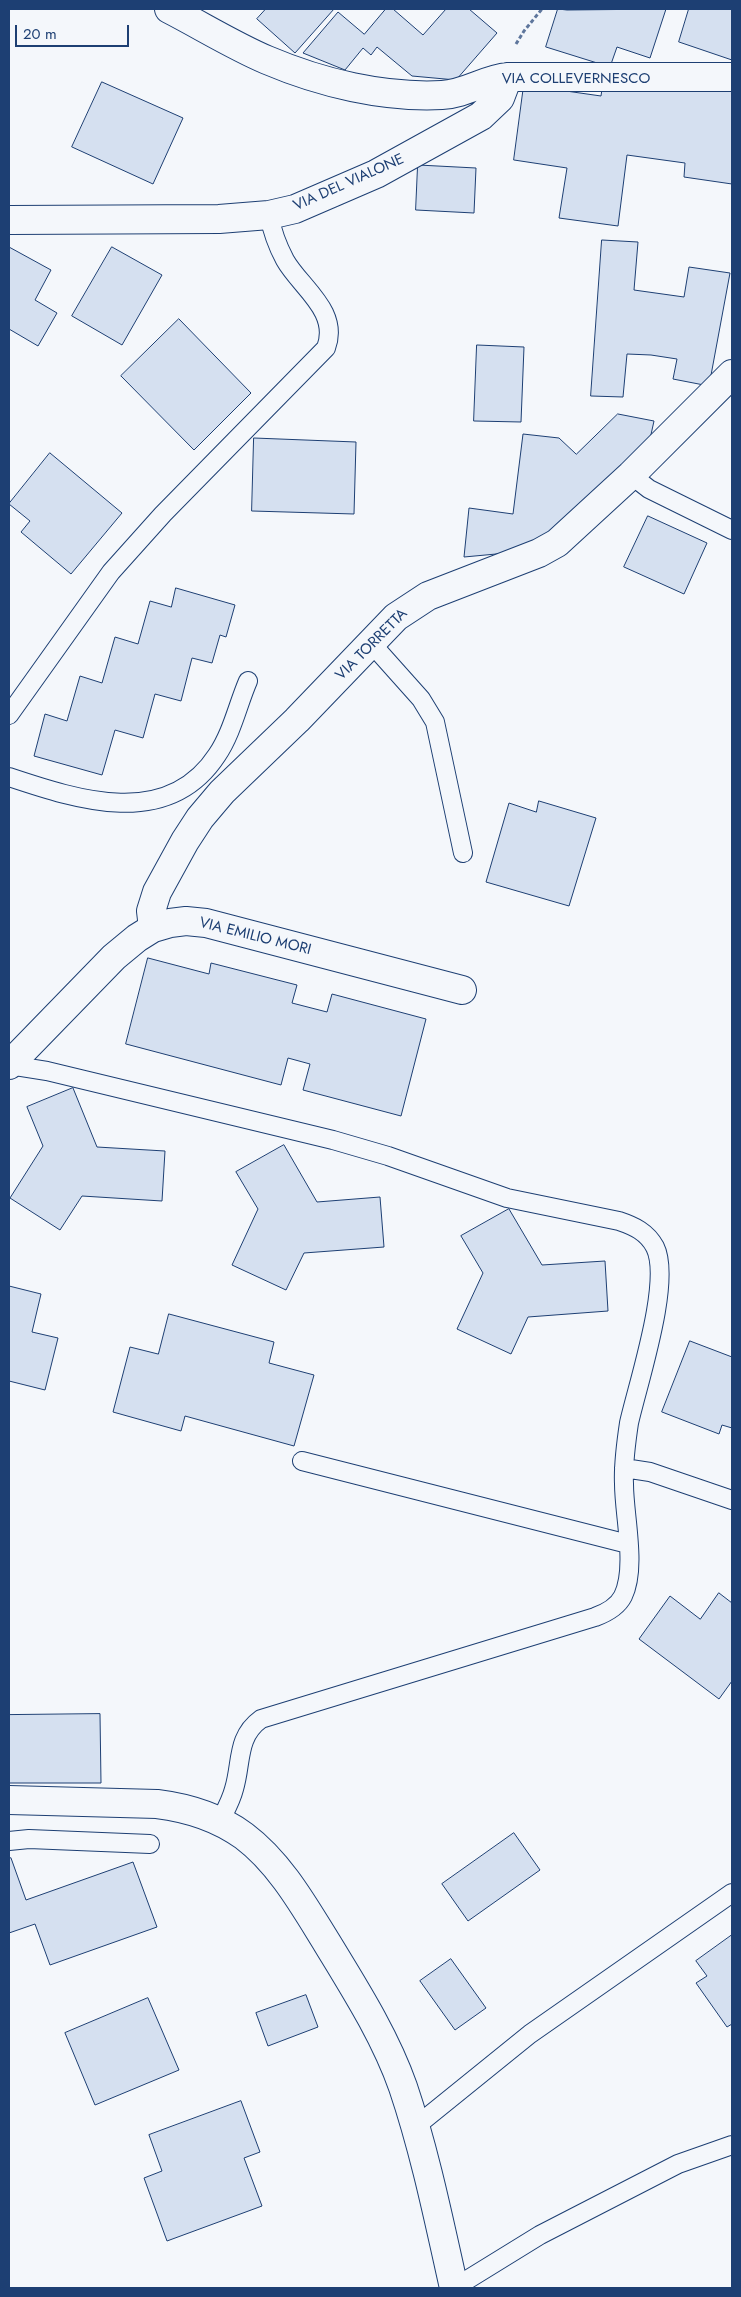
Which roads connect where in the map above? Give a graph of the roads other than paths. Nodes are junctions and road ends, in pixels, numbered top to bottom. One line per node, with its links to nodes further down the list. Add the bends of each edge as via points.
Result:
1 (169, 9): 3 (street, VIA COLLEVERNESCO, via 267,60 336,83 398,93 442,95)
2 (732, 77): 3 (street, VIA COLLEVERNESCO)
3 (508, 78): 4 (street, VIA DEL VIALONE, via 497,102 470,123 362,181 304,206)
4 (269, 215): 5 (street, VIA DEL VIALONE, via 218,219); 11 (lane, via 275,240 285,261 325,315 329,330 326,348 162,514 111,572)
5 (9, 220)
6 (732, 374): 7 (street, VIA TORRETTA)
7 (631, 475): 8 (lane, via 650,489); 9 (street, VIA TORRETTA, via 552,546 428,596 401,614)
8 (732, 530)
9 (371, 644): 13 (lane, via 421,699 435,722); 14 (street, VIA TORRETTA, via 222,792 200,818 157,892 151,911)
10 (248, 680): 12 (lane, via 218,754 198,777 162,798 113,804)
11 (9, 715)
12 (9, 777)
13 (463, 853)
14 (154, 928): 15 (street, VIA EMILIO MORI, via 186,921 206,924); 16 (street, VIA EMILIO MORI, via 114,957)
15 (462, 990)
16 (9, 1065): 18 (lane, via 47,1071 333,1140 507,1198 619,1221 640,1229 656,1248 660,1261 660,1289 629,1423)
17 (302, 1460): 20 (lane)
18 (624, 1468): 19 (lane, via 650,1472); 20 (lane)
19 (732, 1500)
20 (628, 1544): 22 (lane, via 625,1591 620,1600 603,1614 261,1719 242,1743 235,1788)
21 (9, 1800): 22 (street, via 157,1804 187,1808)
22 (220, 1821): 26 (street, via 244,1836 267,1857 310,1916 383,2042)
23 (9, 1841): 24 (lane)
24 (150, 1844)
25 (732, 1893): 26 (lane, via 530,2034)
26 (415, 2127): 28 (street)
27 (732, 2145): 28 (lane, via 678,2164 540,2235)
28 (454, 2288)

